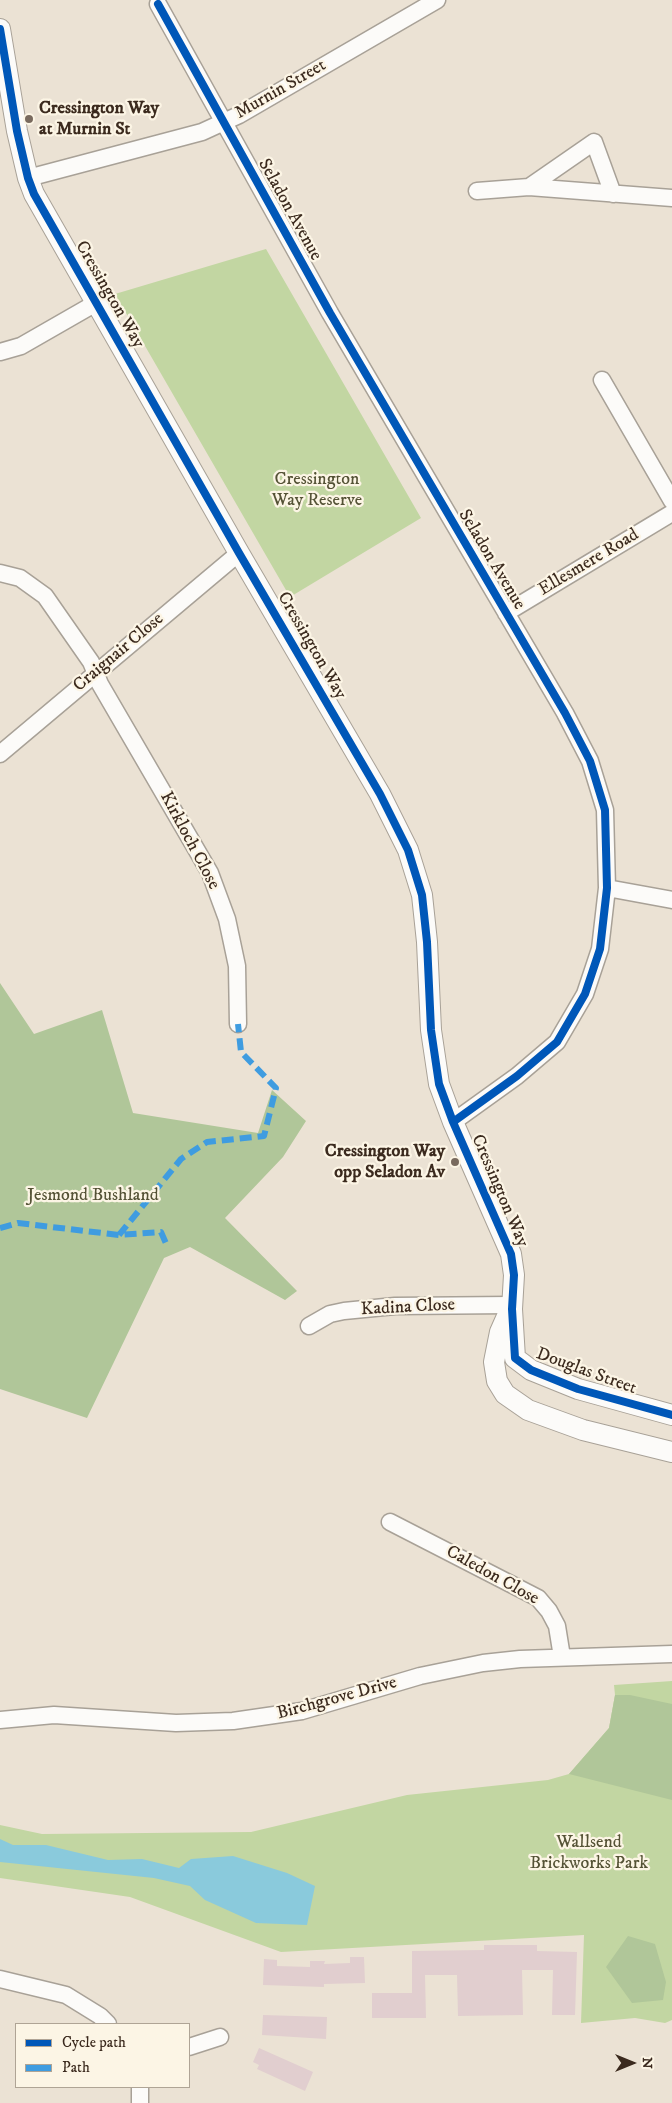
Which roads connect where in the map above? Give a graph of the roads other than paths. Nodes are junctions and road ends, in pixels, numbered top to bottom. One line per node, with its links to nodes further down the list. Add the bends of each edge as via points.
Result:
1 (430, 2): 4 (street, Murnin Street)
2 (158, 4): 4 (street, Seladon Avenue)
3 (0, 29): 5 (street, Cressington Way)
4 (223, 123): 5 (street, Murnin Street, via 202,132); 17 (street, Seladon Avenue)
5 (28, 178): 10 (street, Cressington Way, via 42,209)
6 (529, 187): 7 (street); 8 (street); 8 (street, via 594,142)
7 (477, 191)
8 (613, 194): 9 (street)
9 (672, 198)
10 (96, 303): 11 (street, via 21,346); 15 (street, Cressington Way)
11 (0, 352)
12 (602, 380): 13 (street)
13 (672, 501)
14 (672, 513): 17 (street, Ellesmere Road)
15 (239, 553): 18 (street, Craignair Close); 23 (street, Cressington Way, via 380,794 408,850 422,895 436,1064 441,1090)
16 (0, 573): 18 (street, Kirkloch Close, via 20,578 45,596)
17 (506, 613): 20 (street, Seladon Avenue, via 590,761 605,810)
18 (96, 673): 19 (street, Craignair Close); 22 (street, Kirkloch Close, via 210,873 227,919 237,966)
19 (0, 754)
20 (607, 888): 21 (street); 23 (street, Seladon Avenue, via 600,949 586,994 557,1042)
21 (672, 900)
22 (238, 1024)
23 (454, 1122): 24 (street, Cressington Way, via 511,1254 514,1275)
24 (512, 1305): 25 (street, Kadina Close, via 361,1309 330,1314); 26 (street, Douglas Street, via 513,1352 520,1363 578,1389); 27 (street, via 500,1332 494,1362 497,1381 505,1394 528,1410 583,1430)
25 (309, 1326)
26 (666, 1415)
27 (672, 1452)
28 (390, 1522): 30 (street, Caledon Close, via 538,1598 557,1626)
29 (672, 1654): 30 (street, Birchgrove Drive)
30 (562, 1657): 31 (street, Birchgrove Drive, via 520,1658 451,1669 267,1718 198,1723 54,1715)
31 (0, 1720)
32 (0, 1979): 33 (street, via 66,1995)
33 (107, 2023)
34 (220, 2037): 35 (street)
35 (190, 2047)
36 (140, 2088): 37 (street)
37 (140, 2103)

